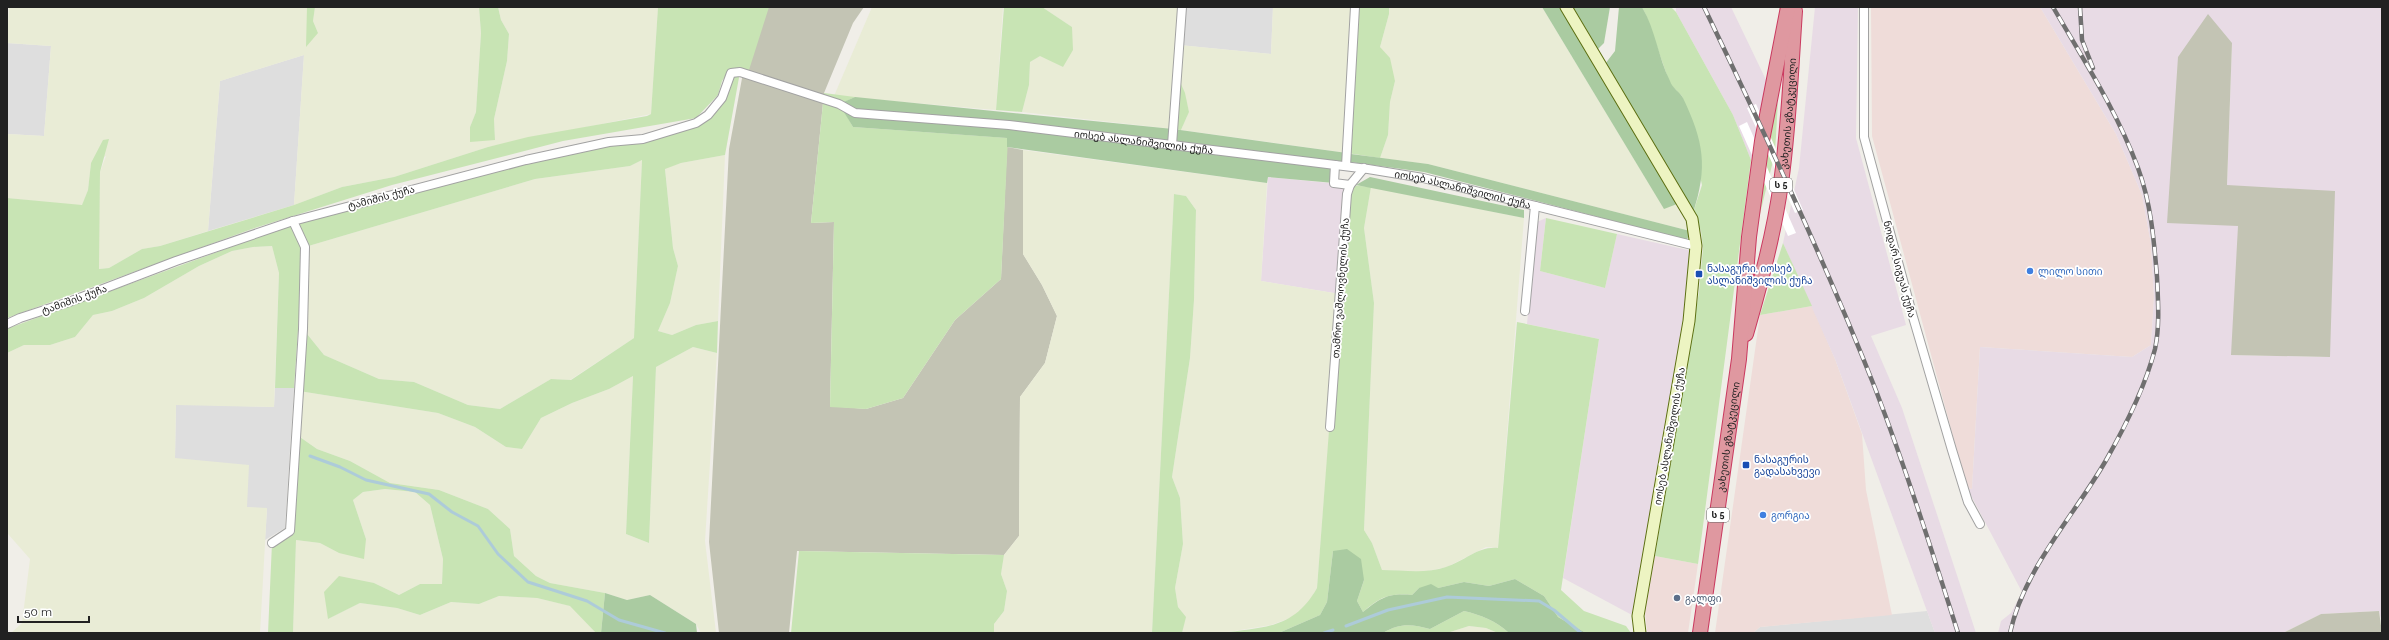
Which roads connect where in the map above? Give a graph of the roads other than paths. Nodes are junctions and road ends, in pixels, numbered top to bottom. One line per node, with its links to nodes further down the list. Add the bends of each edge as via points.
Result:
1 (1182, 7): 8 (street)
2 (1355, 7): 10 (street)
3 (1566, 7): 15 (street, via 1692,219)
4 (1788, 7): 18 (highway, კახეთის გზატკეცილი / ს 5, via 1762,141 1749,237)
5 (1795, 7): 18 (highway, კახეთის გზატკეცილი / ს 5, via 1781,185 1759,289)
6 (1864, 7): 20 (street, ნოდარ სიგუას ქუჩა, via 1864,137 1952,450 1968,502)
7 (740, 72): 8 (street, იოსებ ასლანიშვილის ქუჩა, via 840,104 855,113 1009,125); 14 (street, ტამიშის ქუჩა, via 731,73 722,98 708,115 691,125 643,139 609,142 526,160)
8 (1172, 145): 9 (street, იოსებ ასლანიშვილის ქუჩა)
9 (1335, 165): 10 (street, იოსებ ასლანიშვილის ქუჩა); 12 (street, via 1334,183)
10 (1346, 166): 11 (street, იოსებ ასლანიშვილის ქუჩა)
11 (1364, 168): 12 (street); 13 (street, იოსებ ასლანიშვილის ქუჩა, via 1423,178)
12 (1350, 185): 19 (street, თამრო ვაშლოვნელის ქუჩა, via 1347,194)
13 (1535, 206): 15 (street, იოსებ ასლანიშვილის ქუჩა); 16 (street)
14 (293, 221): 17 (street, ტამიშის ქუჩა, via 176,261); 21 (street, via 305,247 297,434 290,531)
15 (1696, 246): 22 (street, იოსებ ასლანიშვილის ქუჩა, via 1689,321 1638,616)
16 (1525, 311)
17 (7, 324)
18 (1739, 359): 23 (highway, კახეთის გზატკეცილი / ს 5)
19 (1330, 427)
20 (1980, 524)
21 (272, 543)
22 (1640, 633)
23 (1700, 633)

